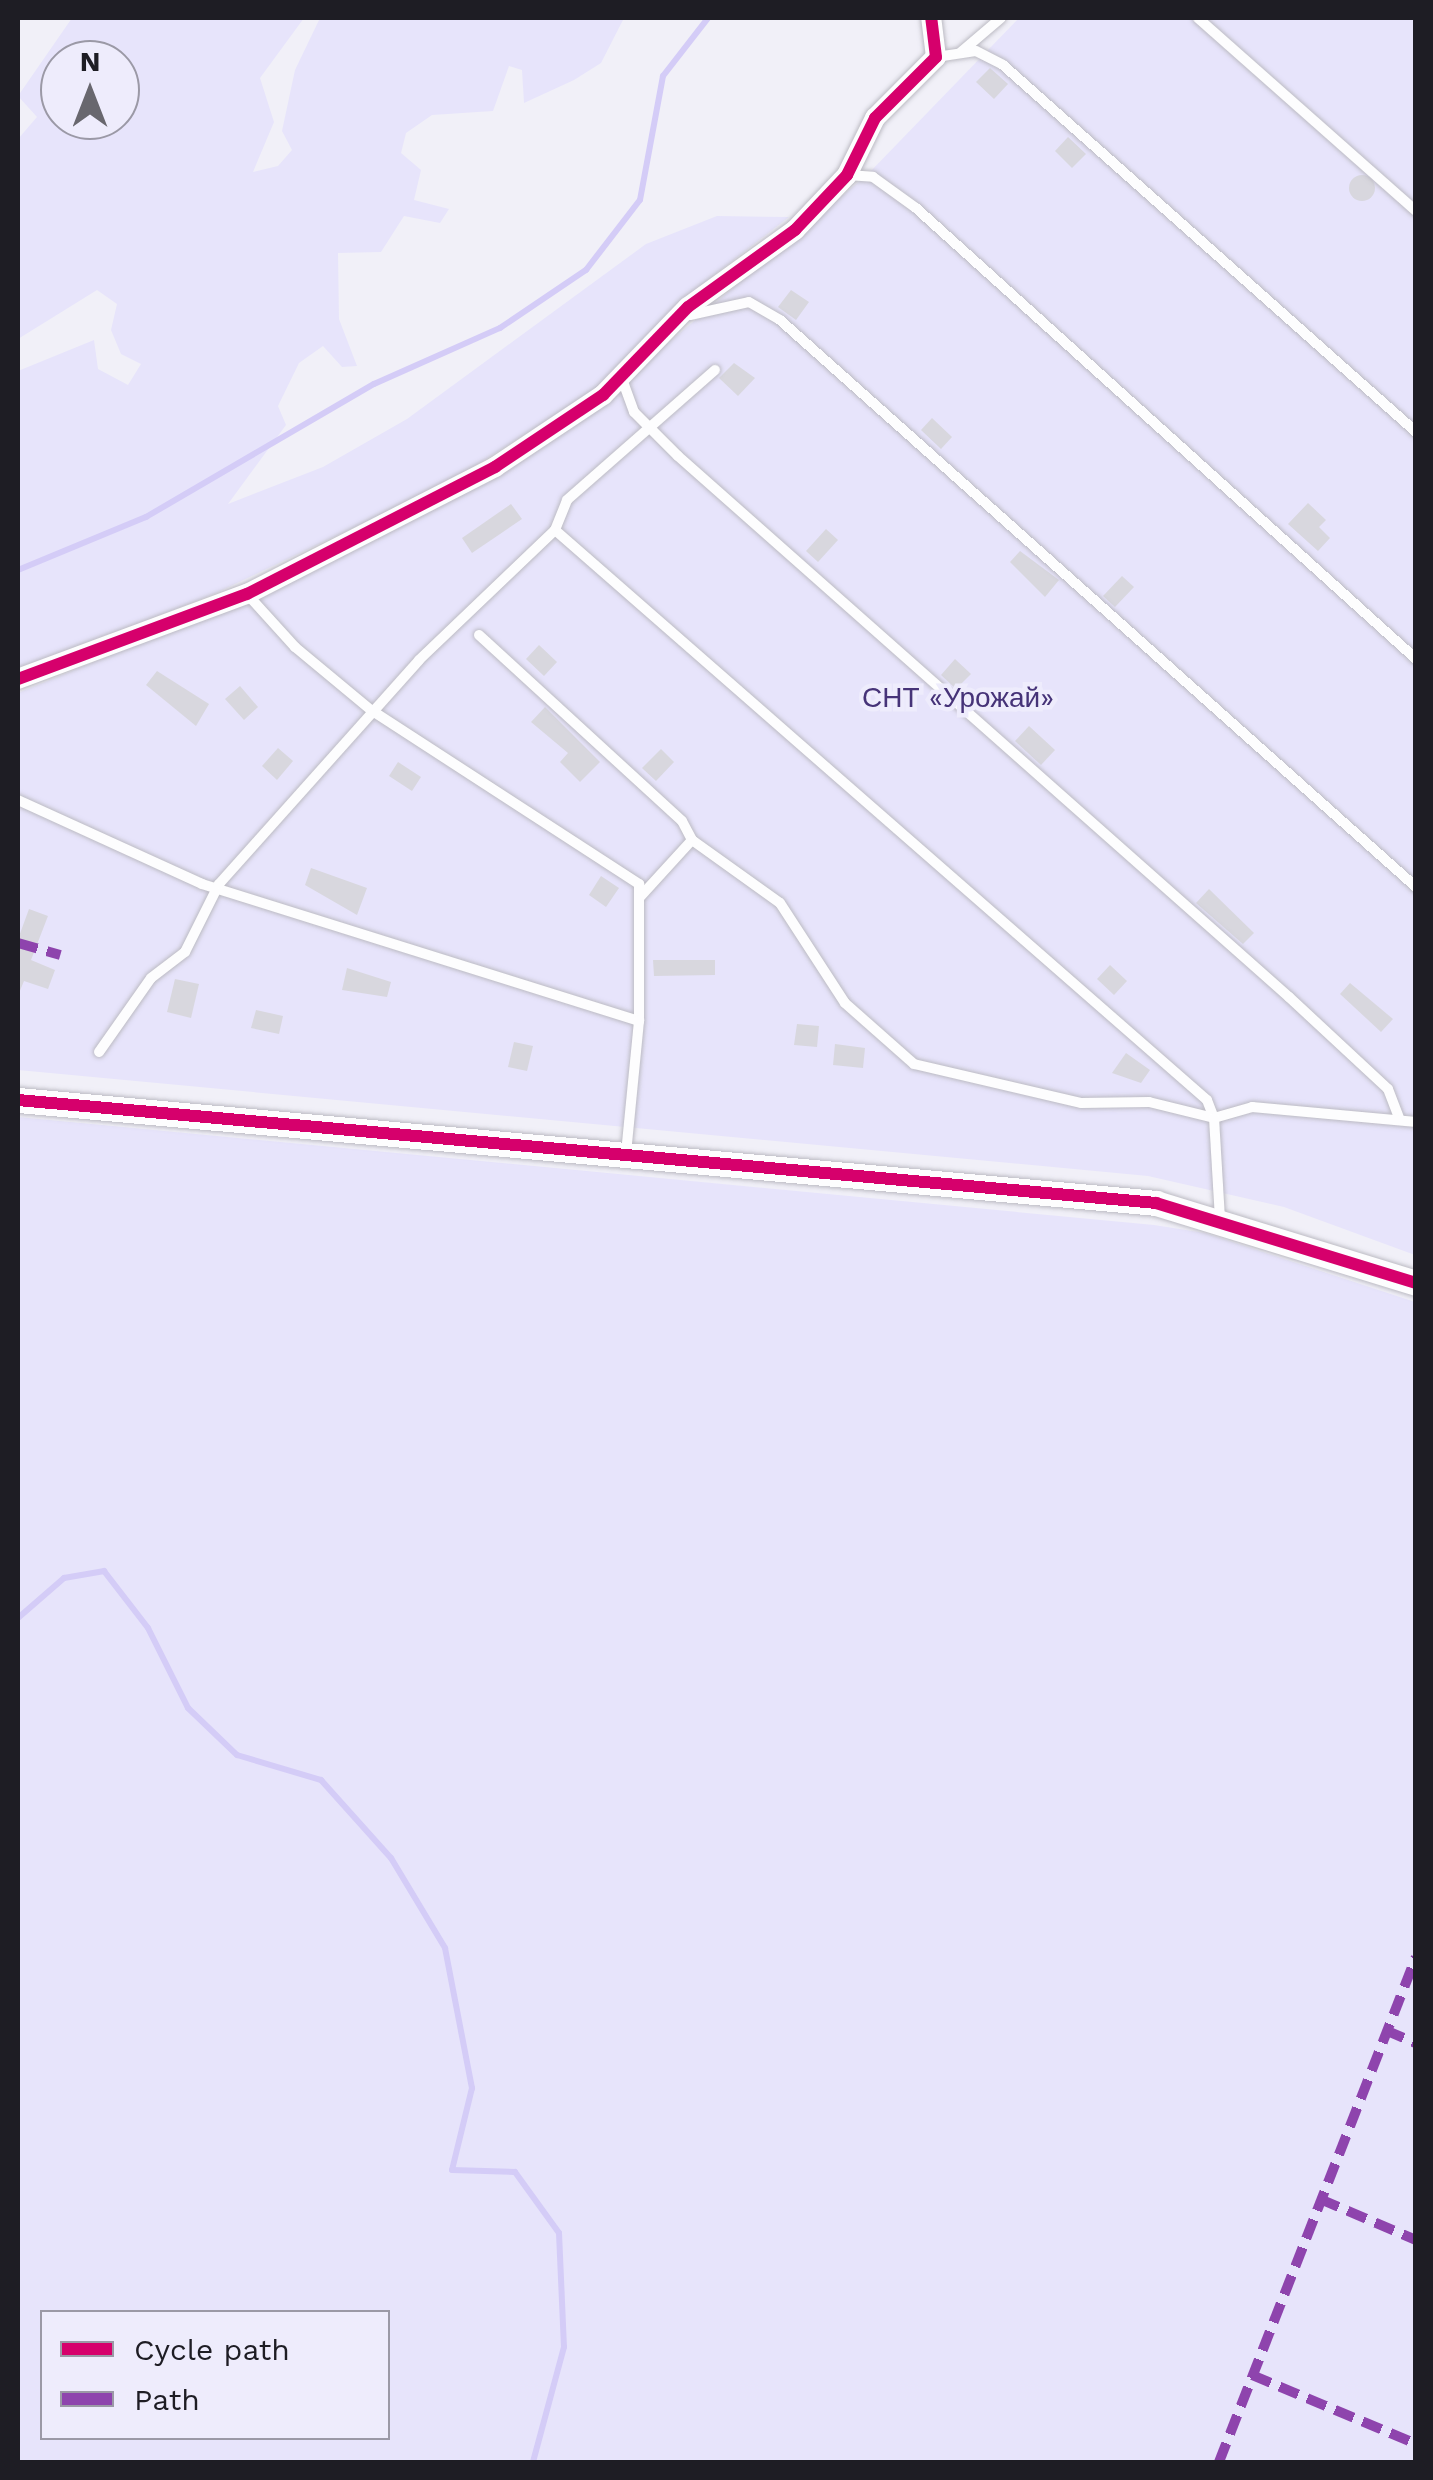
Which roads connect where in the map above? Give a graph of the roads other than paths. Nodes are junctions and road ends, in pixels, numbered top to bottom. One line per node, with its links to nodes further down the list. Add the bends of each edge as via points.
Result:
1 (931, 18): 5 (street)
2 (1001, 18): 4 (lane)
3 (1198, 18): 7 (lane)
4 (960, 53): 5 (lane); 12 (lane, via 976,51 1002,65)
5 (936, 57): 6 (street, via 882,109)
6 (846, 175): 8 (street, via 795,230); 16 (lane, via 885,183 916,208)
7 (1416, 211)
8 (672, 324): 10 (street); 22 (lane, via 737,301 780,320)
9 (714, 370): 11 (lane)
10 (622, 379): 11 (lane); 14 (street, via 495,467)
11 (649, 427): 13 (lane, via 567,500); 27 (lane, via 1289,997 1388,1089)
12 (1416, 432)
13 (555, 530): 18 (lane); 28 (lane, via 1208,1100)
14 (248, 594): 17 (street); 18 (lane, via 294,647)
15 (479, 636): 20 (lane, via 682,822)
16 (1416, 658)
17 (18, 679)
18 (374, 712): 21 (lane); 23 (lane, via 639,884)
19 (18, 800): 21 (lane, via 202,884)
20 (692, 840): 23 (lane); 28 (lane, via 780,903 844,1002 914,1064 1080,1103 1149,1102)
21 (219, 884): 24 (lane); 25 (lane, via 185,952 150,978)
22 (1416, 887)
23 (638, 900): 24 (lane)
24 (639, 1021): 30 (lane)
25 (100, 1052)
26 (18, 1100): 30 (street)
27 (1399, 1117): 28 (lane, via 1252,1107); 29 (lane)
28 (1214, 1118): 31 (lane)
29 (1416, 1122)
30 (626, 1155): 31 (street, via 1156,1203)
31 (1220, 1218): 32 (street)
32 (1416, 1283)

